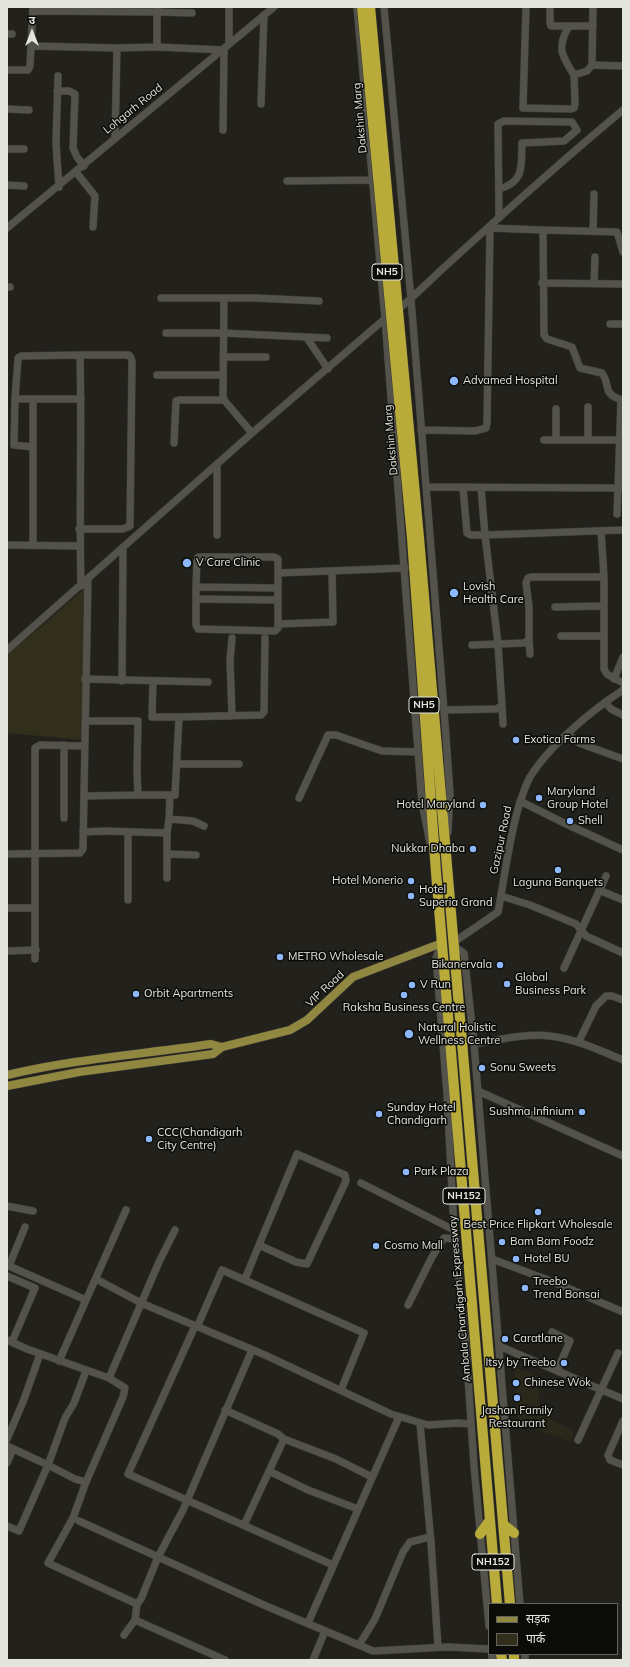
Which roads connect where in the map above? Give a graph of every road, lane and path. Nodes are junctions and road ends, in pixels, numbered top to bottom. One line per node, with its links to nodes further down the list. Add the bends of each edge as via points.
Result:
1 (229, 7): 21 (street)
2 (274, 7): 16 (street, Lohgarh Road)
3 (357, 7): 41 (street, NH152)
4 (362, 7): 103 (highway, Dakshin Marg / NH5, bridge)
5 (370, 7): 103 (highway, NH5, bridge)
6 (384, 7): 62 (street, NH152)
7 (526, 7): 26 (street, via 523,108 574,108)
8 (550, 7): 17 (street, via 552,26)
9 (593, 7): 18 (street)
10 (33, 9): 11 (street); 19 (street)
11 (62, 9): 13 (street)
12 (127, 9): 13 (street); 14 (street)
13 (82, 10)
14 (158, 10): 15 (street); 20 (street)
15 (192, 12)
16 (264, 15): 21 (street, Lohgarh Road); 29 (street)
17 (569, 26): 18 (street); 26 (street, via 561,42 561,48)
18 (593, 26): 23 (street)
19 (31, 46): 22 (street); 25 (street, via 29,68)
20 (157, 47): 21 (street); 22 (street)
21 (226, 47): 33 (street); 35 (street, Lohgarh Road)
22 (117, 48): 35 (street)
23 (592, 65): 24 (street); 26 (street, via 587,71)
24 (623, 66)
25 (7, 70)
26 (574, 75)
27 (58, 76): 28 (street)
28 (57, 91): 39 (street, via 69,91 74,94 73,148); 45 (street)
29 (261, 104)
30 (7, 109): 31 (street)
31 (29, 110)
32 (623, 110): 36 (street)
33 (223, 130)
34 (577, 130): 36 (street); 46 (street, via 564,141 522,143 519,176 513,184); 46 (street, via 572,122 500,122)
35 (115, 138): 39 (street, Lohgarh Road)
36 (586, 141): 48 (street)
37 (7, 149): 38 (street)
38 (24, 149)
39 (84, 166): 40 (street, Lohgarh Road)
40 (76, 172): 45 (street, Lohgarh Road); 49 (street, via 94,196)
41 (372, 180): 42 (street); 64 (street, NH152)
42 (287, 181)
43 (7, 185): 44 (street)
44 (24, 186)
45 (58, 186): 50 (street, Lohgarh Road)
46 (499, 189): 48 (street)
47 (594, 194): 53 (street)
48 (499, 218): 51 (street)
49 (93, 227)
50 (7, 228)
51 (490, 228): 52 (street); 62 (street, via 449,262); 84 (street, via 486,428 475,431)
52 (543, 230): 53 (street); 57 (street)
53 (592, 231): 54 (street)
54 (620, 232): 55 (street)
55 (623, 252)
56 (594, 257): 58 (street)
57 (542, 283): 58 (street); 81 (street, via 545,338 572,347 580,368 602,373 609,393)
58 (594, 284): 59 (street)
59 (623, 284)
60 (161, 298): 61 (street)
61 (224, 298): 63 (street); 68 (street)
62 (411, 299): 64 (street); 84 (street, NH152)
63 (319, 301)
64 (385, 319): 74 (street); 108 (street, NH152)
65 (610, 324): 66 (street)
66 (623, 324)
67 (166, 333): 68 (street)
68 (223, 333): 69 (street); 72 (street)
69 (307, 338): 70 (street); 74 (street)
70 (327, 338)
71 (80, 355): 77 (street, via 19,356); 79 (street); 98 (street, via 129,355 132,361 130,526 123,529)
72 (223, 357): 73 (street); 76 (street)
73 (266, 357)
74 (328, 369): 85 (street)
75 (157, 375): 76 (street)
76 (223, 375): 80 (street)
77 (15, 399): 78 (street); 91 (street, via 14,446)
78 (33, 399): 79 (street); 91 (street)
79 (81, 399): 98 (street)
80 (224, 400): 85 (street); 90 (street, via 176,401)
81 (622, 400): 89 (street)
82 (588, 407): 88 (street)
83 (556, 409): 87 (street)
84 (421, 430): 93 (street, NH152)
85 (252, 432): 92 (street)
86 (544, 440): 87 (street)
87 (556, 440): 88 (street)
88 (588, 440): 89 (street)
89 (619, 440): 96 (street)
90 (174, 444)
91 (33, 447): 105 (street)
92 (218, 464): 101 (street); 107 (street)
93 (426, 487): 94 (street); 140 (street, NH152)
94 (463, 488): 95 (street); 102 (street, via 467,534)
95 (481, 488): 96 (street); 102 (street)
96 (621, 488): 97 (street)
97 (617, 514)
98 (79, 529): 106 (street)
99 (623, 530): 100 (street)
100 (601, 531): 102 (street); 111 (street)
101 (218, 535)
102 (485, 535): 126 (street)
103 (416, 538): 165 (highway, NH5); 170 (highway, Dakshin Marg / NH5)
104 (7, 544): 105 (street)
105 (33, 544): 106 (street)
106 (80, 546): 113 (street)
107 (123, 547): 112 (street); 133 (street)
108 (405, 568): 109 (street); 149 (street, NH152)
109 (332, 571): 110 (street); 120 (street, via 332,622)
110 (278, 573): 114 (street, via 278,559 274,557 198,557); 115 (street)
111 (604, 577): 118 (street); 125 (street, via 528,578 526,583)
112 (88, 579): 113 (street); 132 (street)
113 (81, 586): 128 (street)
114 (196, 587): 115 (street); 116 (street)
115 (277, 588): 117 (street)
116 (196, 599): 117 (street); 120 (street, via 198,629 275,631)
117 (278, 600): 120 (street)
118 (603, 606): 119 (street); 122 (street)
119 (555, 607)
120 (278, 624)
121 (561, 636): 122 (street)
122 (604, 636): 131 (street, via 605,671)
123 (232, 638): 143 (street)
124 (265, 638): 143 (street, via 264,712 258,716)
125 (529, 640): 126 (street, via 524,643); 129 (street)
126 (498, 644): 127 (street); 139 (street)
127 (472, 645)
128 (7, 650)
129 (530, 654)
130 (623, 656): 131 (street)
131 (614, 678): 136 (street)
132 (85, 679): 133 (street); 144 (street)
133 (122, 681): 134 (street)
134 (153, 681): 135 (street); 142 (street, via 152,717)
135 (208, 682)
136 (623, 683)
137 (623, 690): 138 (street, Gazipur Road)
138 (605, 702): 141 (street, via 611,709); 146 (street, Gazipur Road)
139 (502, 706): 140 (street, via 496,709); 145 (street)
140 (444, 710): 165 (street, NH152, via 450,793)
141 (623, 715)
142 (179, 716): 143 (street); 151 (street)
143 (232, 716)
144 (85, 721): 148 (street); 153 (street, via 138,721)
145 (503, 724)
146 (568, 734): 150 (street, via 579,743); 157 (street, Gazipur Road, via 530,777)
147 (64, 745): 148 (street); 158 (street); 167 (street, via 40,745 35,748)
148 (85, 746): 155 (street)
149 (418, 752): 156 (street, via 382,751 336,735 328,735); 170 (street, NH152, via 422,803)
150 (623, 759)
151 (177, 764): 152 (street); 154 (street, via 175,795)
152 (239, 764)
153 (138, 795): 154 (street); 155 (street)
154 (170, 795): 159 (street)
155 (84, 796): 161 (street)
156 (299, 798)
157 (520, 801): 164 (street); 174 (street, Gazipur Road, via 514,820)
158 (64, 818)
159 (169, 819): 160 (street, via 193,821); 163 (street)
160 (204, 826)
161 (83, 832): 162 (street); 167 (street, via 83,848 80,853)
162 (128, 832): 163 (street); 175 (street)
163 (167, 833): 168 (street)
164 (623, 850)
165 (446, 853): 181 (highway, NH152)
166 (7, 854): 167 (street)
167 (35, 854): 178 (street)
168 (167, 854): 169 (street); 172 (street)
169 (196, 855)
170 (436, 872): 180 (highway, Ambala Chandigarh Expressway / NH152)
171 (606, 876): 173 (street)
172 (167, 878)
173 (599, 890): 176 (street); 179 (street)
174 (501, 896): 179 (street, via 576,924); 181 (street, Gazipur Road, via 498,912)
175 (128, 900)
176 (623, 900)
177 (7, 908): 178 (street)
178 (35, 908): 182 (street)
179 (581, 930): 184 (street, via 586,936); 186 (street)
180 (442, 943): 190 (main road, VIP Road, via 353,977 307,1020 290,1030); 202 (street, via 436,958); 245 (highway, Ambala Chandigarh Expressway / NH152)
181 (454, 944): 189 (street, via 464,953); 247 (highway, NH152)
182 (36, 950): 183 (street); 185 (street)
183 (7, 951)
184 (623, 953)
185 (35, 959)
186 (564, 968)
187 (623, 1000): 188 (street, via 606,996 596,1006)
188 (579, 1041): 189 (street, via 550,1035 511,1037); 191 (street)
189 (474, 1044): 194 (street)
190 (222, 1047): 192 (main road, via 211,1044 31,1069); 193 (main road, via 213,1054 79,1072)
191 (623, 1060)
192 (7, 1075)
193 (7, 1086)
194 (478, 1091): 195 (street); 205 (street)
195 (623, 1156)
196 (361, 1183): 202 (street)
197 (7, 1206): 199 (street)
198 (126, 1210): 207 (street)
199 (33, 1211)
200 (25, 1227): 209 (street, via 8,1266)
201 (175, 1230): 210 (street)
202 (454, 1230): 203 (street)
203 (456, 1239): 211 (street, via 444,1238); 231 (street)
204 (259, 1245): 204 (street, via 296,1262 307,1264 346,1181 345,1175 298,1154); 208 (street)
205 (492, 1259): 212 (street); 216 (street)
206 (7, 1276): 215 (street, via 35,1288)
207 (96, 1279): 209 (street); 210 (street)
208 (245, 1279): 213 (street, via 222,1270); 225 (street, via 364,1333)
209 (86, 1300): 220 (street)
210 (141, 1303): 213 (street); 223 (street)
211 (408, 1305)
212 (623, 1312)
213 (196, 1327): 217 (street); 242 (street, via 128,1474)
214 (552, 1332): 222 (street, via 570,1340)
215 (10, 1341): 219 (street)
216 (499, 1346): 222 (street); 249 (street)
217 (252, 1350): 225 (street); 227 (street)
218 (618, 1353): 224 (street)
219 (40, 1354): 220 (street); 232 (street)
220 (59, 1361): 221 (street)
221 (86, 1371): 223 (street); 237 (street)
222 (557, 1371): 224 (street)
223 (109, 1378): 241 (street, via 125,1388)
224 (601, 1389): 226 (street); 234 (street)
225 (341, 1390): 228 (street)
226 (623, 1399)
227 (225, 1410): 233 (street); 242 (street)
228 (399, 1417): 230 (street); 240 (street)
229 (623, 1421): 238 (street, via 608,1455 610,1460)
230 (420, 1423): 231 (street); 251 (street)
231 (471, 1424): 250 (street)
232 (7, 1439)
233 (284, 1439): 239 (street); 240 (street)
234 (578, 1440)
235 (10, 1447): 236 (street); 237 (street)
236 (7, 1463)
237 (48, 1465): 241 (street, via 74,1479); 248 (street, via 19,1531)
238 (623, 1465)
239 (269, 1471): 243 (street, via 308,1490); 246 (street)
240 (372, 1477): 243 (street)
241 (86, 1482): 257 (street, via 73,1518 48,1563)
242 (187, 1500): 246 (street); 252 (street)
243 (358, 1509): 253 (street)
244 (80, 1520): 252 (street)
245 (490, 1520): 250 (highway); 254 (highway, Ambala Chandigarh Expressway / NH152)
246 (244, 1524): 253 (street)
247 (503, 1524): 249 (highway); 255 (highway, NH152)
248 (7, 1526)
249 (514, 1533): 256 (street)
250 (480, 1534): 258 (street)
251 (430, 1537): 263 (street, via 410,1542 403,1552 375,1619); 264 (street)
252 (158, 1557): 257 (street); 260 (street)
253 (333, 1565): 260 (street)
254 (497, 1603)
255 (510, 1603)
256 (520, 1603)
257 (137, 1604): 259 (street)
258 (488, 1616)
259 (135, 1620): 262 (street); 266 (street)
260 (308, 1624): 261 (street)
261 (325, 1631): 263 (street); 267 (street)
262 (124, 1635)
263 (359, 1645): 264 (street, via 373,1651)
264 (438, 1647): 265 (street)
265 (488, 1649)
266 (225, 1660)
267 (313, 1660)

